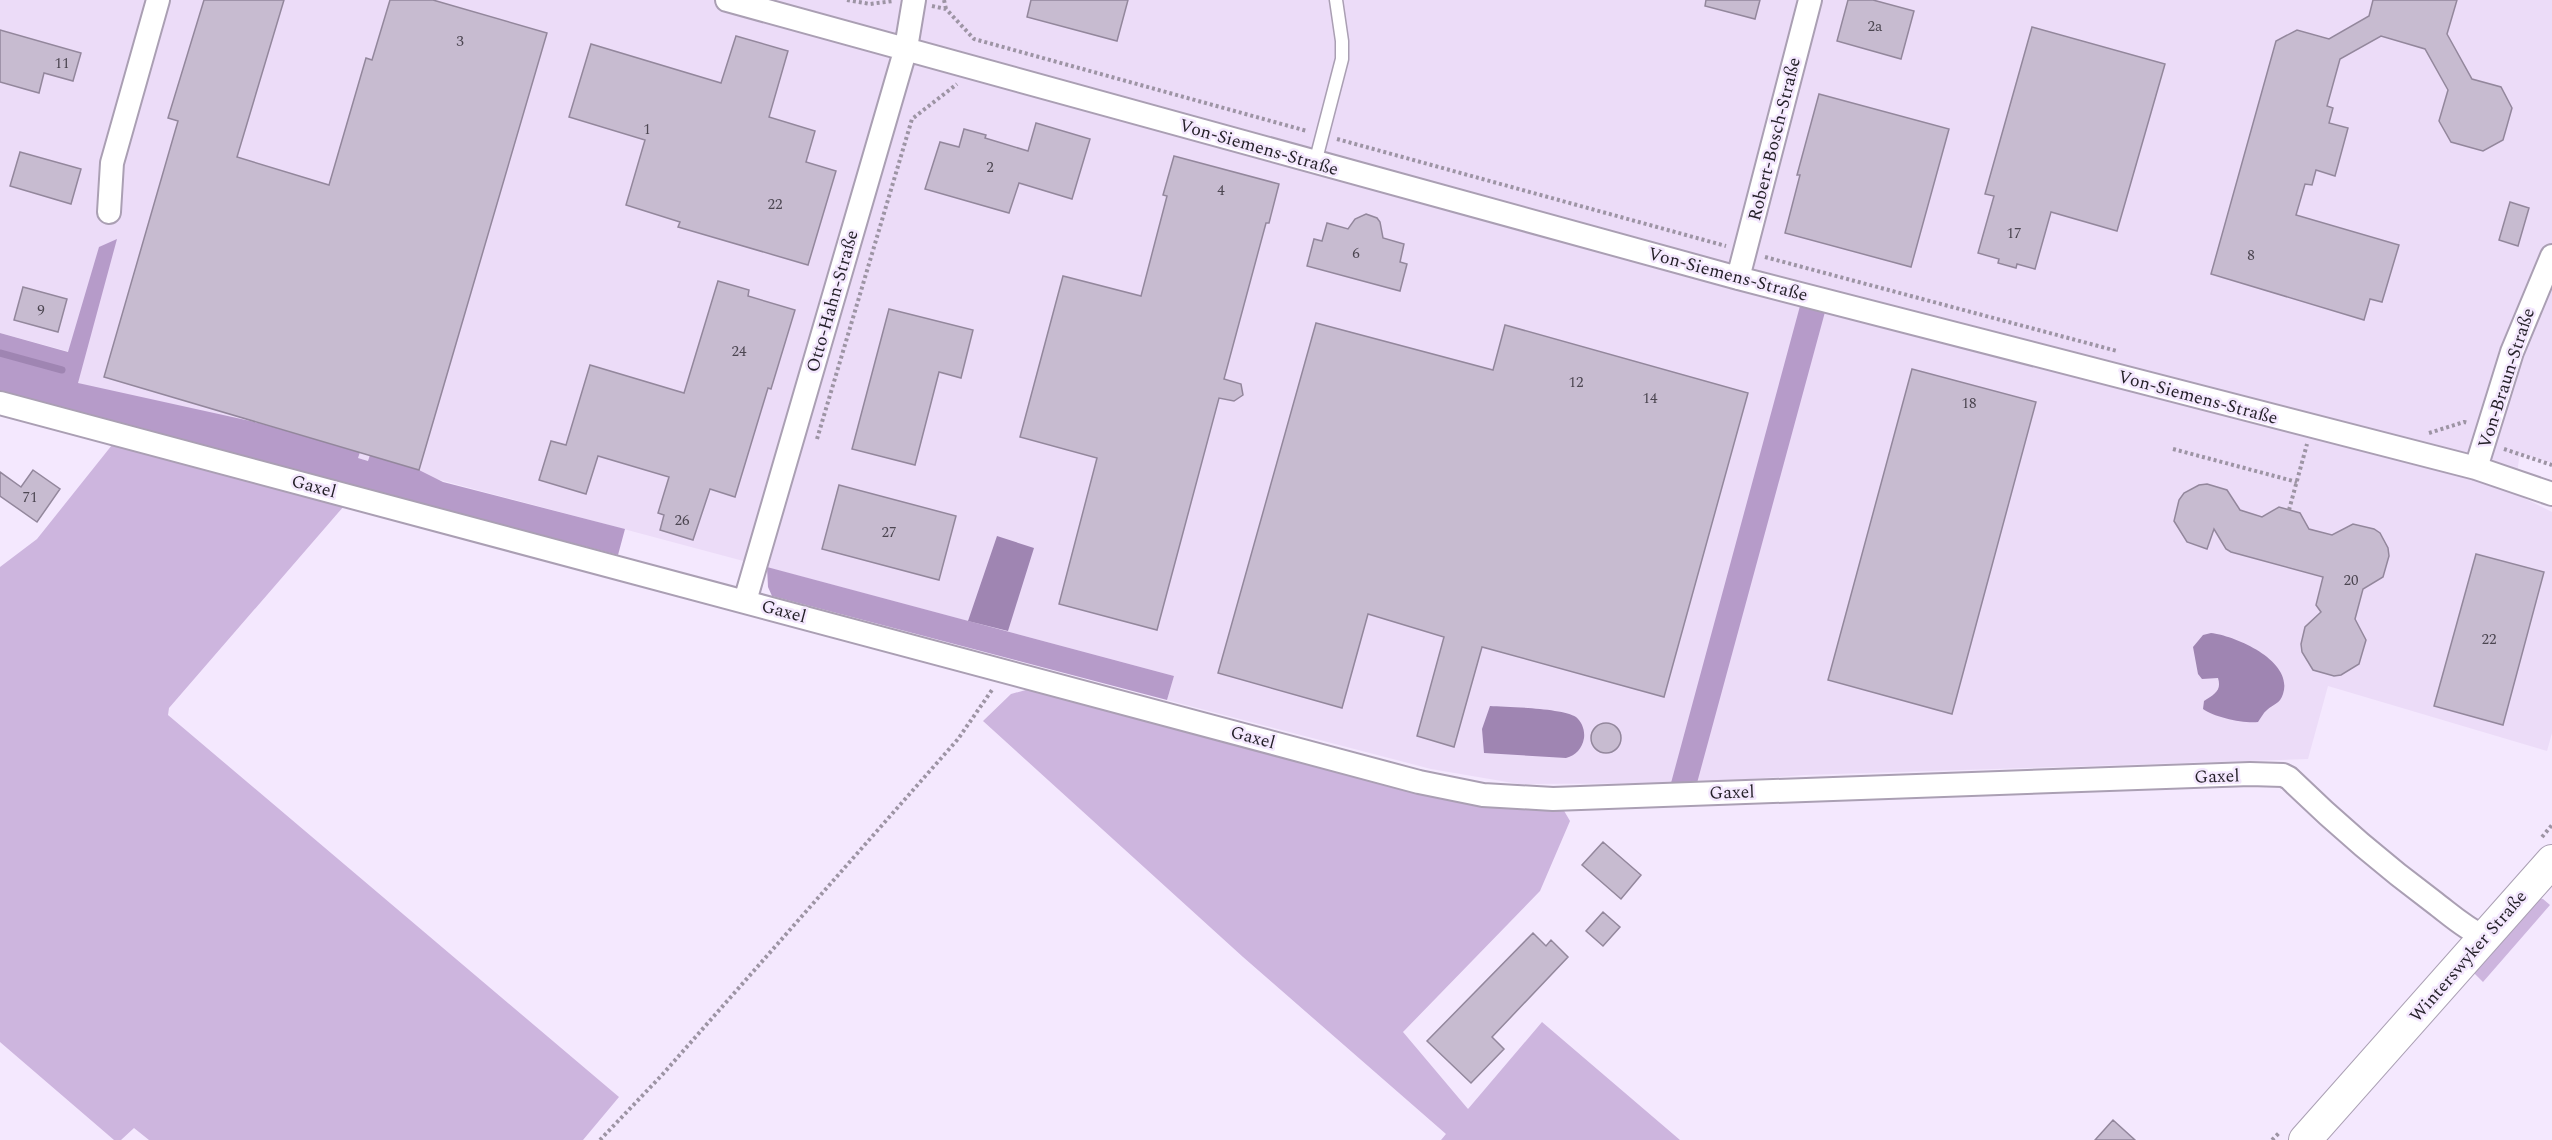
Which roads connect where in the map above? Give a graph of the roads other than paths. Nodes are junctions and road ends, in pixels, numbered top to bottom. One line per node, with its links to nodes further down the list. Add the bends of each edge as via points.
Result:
1 (158, 0): 8 (street, via 112,163)
2 (727, 0): 6 (street, Von-Siemens-Straße)
3 (914, 0): 6 (street, Otto-Hahn-Straße)
4 (1336, 0): 7 (lane, via 1342,59)
5 (1810, 0): 10 (street, Robert-Bosch-Straße)
6 (906, 48): 7 (street, Von-Siemens-Straße); 14 (street, Otto-Hahn-Straße)
7 (1315, 163): 10 (street, Von-Siemens-Straße)
8 (109, 212)
9 (2552, 256): 12 (street, Von-Braun-Straße, via 2512,352)
10 (1738, 278): 12 (street, Von-Siemens-Straße)
11 (0, 403): 14 (street, Gaxel)
12 (2476, 468): 13 (street, Von-Siemens-Straße)
13 (2552, 494)
14 (745, 601): 16 (street, Gaxel, via 1474,794 1553,799 2283,775 2417,892 2462,926)
15 (2552, 861): 16 (street, Winterswyker Straße)
16 (2484, 937): 17 (street, Winterswyker Straße)
17 (2305, 1140)

